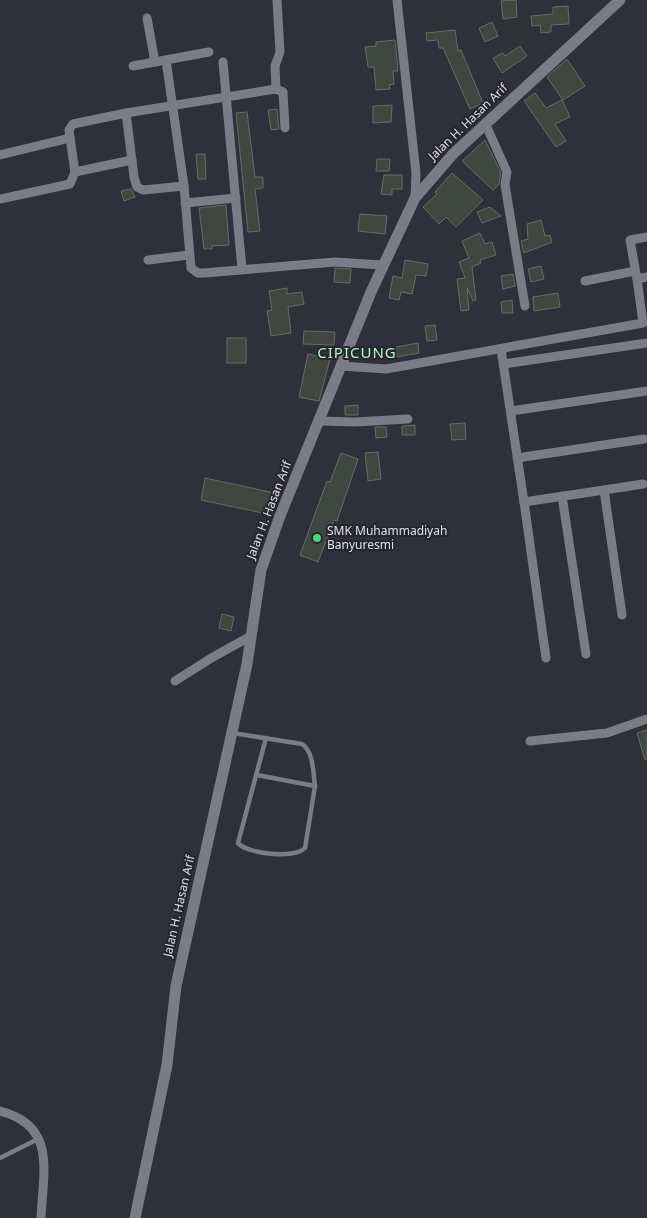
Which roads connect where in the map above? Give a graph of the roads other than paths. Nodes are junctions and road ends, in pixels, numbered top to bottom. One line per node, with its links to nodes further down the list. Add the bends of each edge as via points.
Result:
1 (276, 0): 10 (street, via 280,53 275,66)
2 (397, 0): 22 (street, via 416,172)
3 (620, 0): 14 (main road, Jalan H. Hasan Arif)
4 (147, 18): 7 (street)
5 (209, 52): 6 (street)
6 (166, 60): 7 (street); 12 (street)
7 (155, 62): 9 (street)
8 (223, 62): 11 (street)
9 (133, 66)
10 (276, 88): 11 (street); 15 (street, via 283,92)
11 (226, 98): 12 (street); 21 (street)
12 (173, 106): 13 (street); 20 (street)
13 (126, 113): 16 (street, via 73,124 69,130); 18 (street)
14 (485, 123): 22 (main road, Jalan H. Hasan Arif); 33 (street, via 507,172 506,190)
15 (284, 128)
16 (70, 138): 17 (street); 19 (street)
17 (0, 155)
18 (132, 160): 19 (street); 20 (street, via 135,182 140,190)
19 (75, 172): 23 (street, via 70,184)
20 (184, 186): 24 (street)
21 (236, 198): 24 (street); 29 (street)
22 (415, 198): 28 (main road, Jalan H. Hasan Arif)
23 (0, 199)
24 (185, 203): 26 (street)
25 (647, 237): 30 (street, via 630,240)
26 (190, 255): 27 (street); 29 (street, via 191,268 198,273)
27 (148, 260)
28 (382, 265): 29 (street, via 335,262); 38 (main road, Jalan H. Hasan Arif)
29 (242, 269)
30 (636, 275): 31 (street); 32 (street); 34 (street)
31 (647, 277)
32 (585, 281)
33 (525, 306)
34 (645, 323): 36 (street)
35 (647, 343): 37 (street)
36 (501, 349): 37 (street); 38 (street, via 386,369)
37 (504, 364): 40 (street)
38 (341, 366): 42 (main road, Jalan H. Hasan Arif)
39 (647, 390): 40 (street)
40 (510, 412): 44 (street)
41 (408, 419): 42 (street)
42 (319, 421): 50 (main road, Jalan H. Hasan Arif, via 261,570)
43 (644, 439): 44 (street)
44 (517, 458): 48 (street)
45 (643, 484): 46 (street)
46 (604, 490): 47 (street); 49 (street)
47 (562, 496): 48 (street); 51 (street)
48 (524, 502): 52 (street)
49 (622, 615)
50 (251, 636): 53 (street); 55 (main road, Jalan H. Hasan Arif)
51 (586, 654)
52 (546, 658)
53 (175, 681)
54 (647, 719): 57 (street, via 607,733)
55 (232, 733): 56 (lane); 64 (main road, Jalan H. Hasan Arif, via 176,986 167,1065)
56 (266, 738): 58 (lane); 59 (lane, via 302,744 307,748)
57 (530, 740)
58 (257, 775): 59 (lane); 59 (lane, via 238,841 242,848 265,853 291,855 304,848)
59 (315, 786)
60 (0, 1111): 61 (street, via 32,1126)
61 (38, 1139): 62 (lane); 63 (street, via 44,1155)
62 (0, 1158)
63 (41, 1218)
64 (135, 1218)

